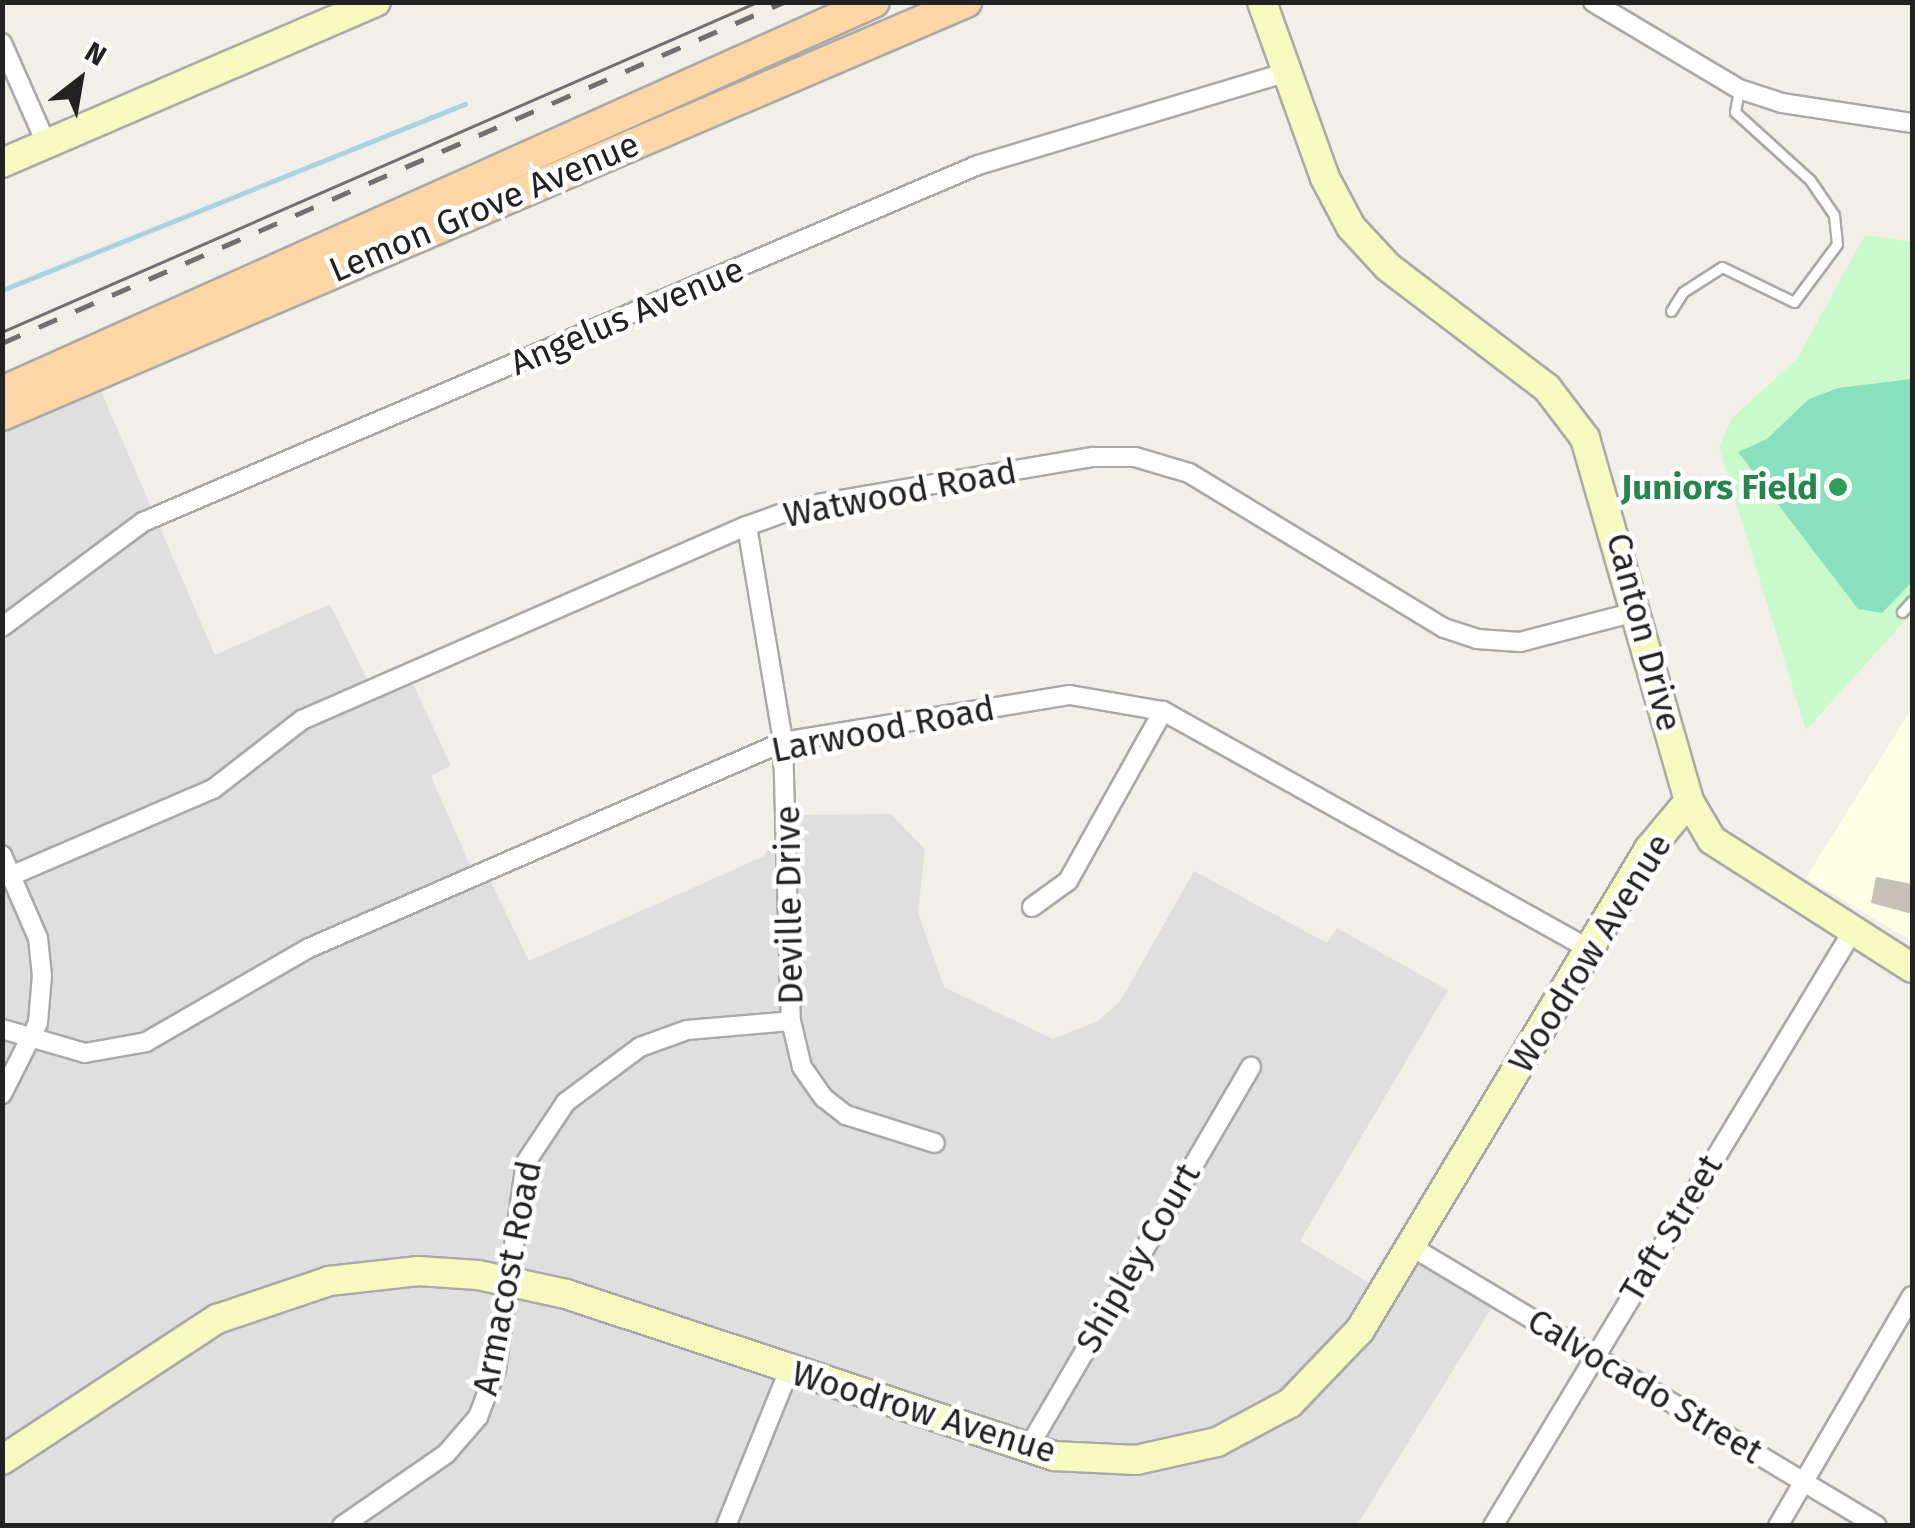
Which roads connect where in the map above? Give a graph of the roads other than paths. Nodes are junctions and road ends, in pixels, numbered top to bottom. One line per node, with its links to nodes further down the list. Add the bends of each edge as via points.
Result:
1 (376, 2): 10 (street)
2 (874, 2): 13 (main road, Lemon Grove Avenue)
3 (966, 2): 14 (main road, Lemon Grove Avenue)
4 (1592, 2): 8 (street)
5 (1262, 4): 7 (street, Canton Drive)
6 (2, 43): 10 (street)
7 (1285, 73): 17 (street, Canton Drive, via 1332,195 1362,241 1547,388 1578,425 1597,465); 19 (street, Angelus Avenue, via 978,165 143,522)
8 (1738, 89): 9 (street, via 1782,103); 12 (lane, via 1735,112 1810,180 1834,216 1837,244 1794,302 1722,267 1683,292)
9 (1912, 123)
10 (47, 145): 11 (street)
11 (2, 163)
12 (1671, 311)
13 (2, 392)
14 (2, 415)
15 (747, 526): 17 (street, Watwood Road, via 839,499 1092,457 1135,457 1189,473 1460,634 1520,642); 21 (street, Deville Drive); 24 (street, Watwood Road, via 302,720 213,789)
16 (1912, 601): 18 (lane)
17 (1638, 611): 22 (street, Canton Drive)
18 (1902, 612)
19 (2, 628)
20 (1164, 711): 21 (street, Larwood Road, via 1070,694); 25 (street, via 1068,881); 27 (street, Larwood Road)
21 (783, 742): 29 (street, Deville Drive); 31 (street, Larwood Road, via 309,948 146,1042 86,1053)
22 (1689, 800): 26 (street, Canton Drive, via 1730,857); 27 (street, Woodrow Avenue, via 1649,849)
23 (2, 855): 24 (street)
24 (13, 875): 31 (street, via 38,938 42,975)
25 (1032, 908)
26 (1852, 932): 28 (street, Canton Drive); 38 (street, Taft Street)
27 (1589, 949): 35 (street, Woodrow Avenue)
28 (1912, 968)
29 (792, 1020): 34 (street, Deville Drive, via 802,1067 834,1107); 36 (street, Armacost Road, via 686,1030 640,1048 566,1102 526,1162)
30 (2, 1029): 31 (street, Larwood Road)
31 (32, 1042): 33 (street)
32 (1250, 1067): 40 (street, Shipley Court)
33 (2, 1094)
34 (935, 1143)
35 (1412, 1248): 38 (street, Calvocado Street); 40 (street, Woodrow Avenue, via 1331,1367 1252,1426 1190,1450 1136,1460)
36 (508, 1280): 39 (street, Woodrow Avenue); 41 (street, Woodrow Avenue, via 388,1272 275,1296 218,1319); 43 (street, Armacost Road, via 496,1370 478,1417 446,1454)
37 (1912, 1296): 42 (street)
38 (1594, 1356): 42 (street, Calvocado Street); 45 (street, Taft Street)
39 (789, 1370): 40 (street, Woodrow Avenue); 44 (street)
40 (1027, 1450)
41 (2, 1460)
42 (1805, 1480): 46 (street); 47 (street, Calvocado Street)
43 (342, 1526)
44 (726, 1526)
45 (1494, 1526)
46 (1778, 1526)
47 (1877, 1526)

